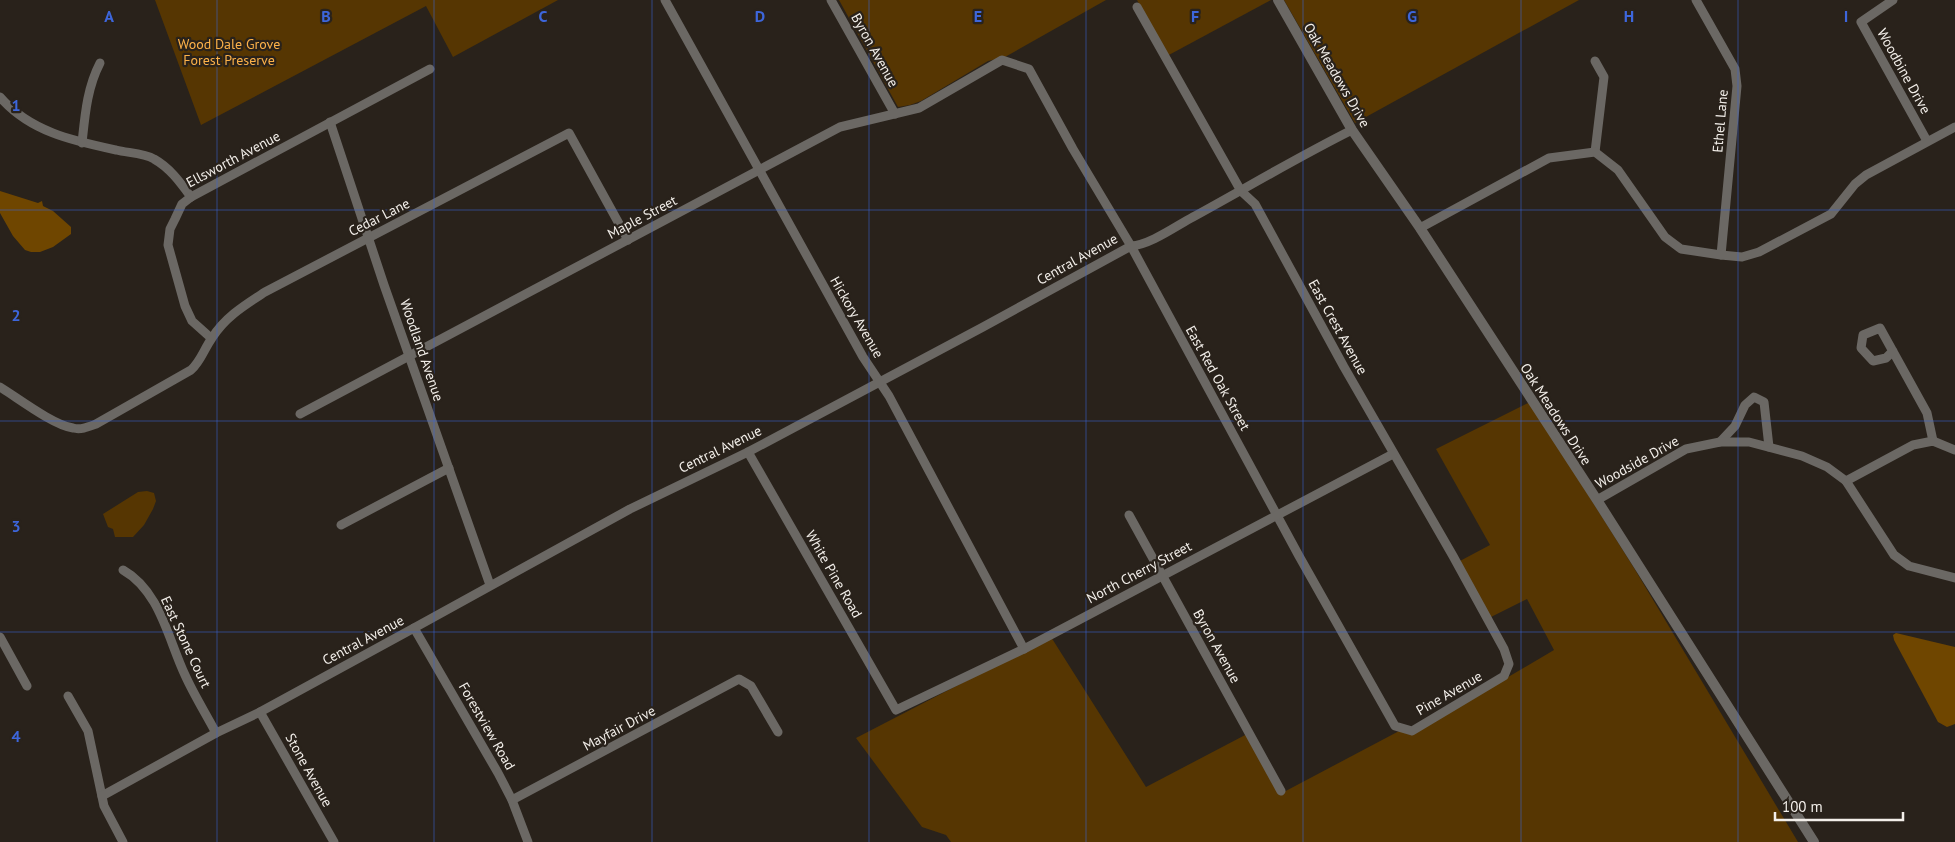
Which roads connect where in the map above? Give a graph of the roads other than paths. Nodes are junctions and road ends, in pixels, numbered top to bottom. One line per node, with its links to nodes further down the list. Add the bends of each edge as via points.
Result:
1 (665, 0): 19 (street, Hickory Avenue)
2 (831, 0): 12 (street, Byron Avenue)
3 (1278, 0): 15 (street, Oak Meadows Drive)
4 (1696, 0): 26 (street, Ethel Lane, via 1735,69 1737,86)
5 (1893, 0): 16 (street, Woodbine Drive, via 1861,22)
6 (1137, 7): 20 (street, East Crest Avenue)
7 (1002, 60): 12 (street, Maple Street, via 919,108); 25 (street, East Red Oak Street, via 1029,69)
8 (1595, 61): 18 (street, via 1604,77)
9 (100, 63): 17 (street, via 88,95)
10 (430, 68): 13 (street, Ellsworth Avenue)
11 (0, 97): 17 (street, via 31,123)
12 (896, 114): 19 (street, Maple Street, via 840,127)
13 (330, 122): 21 (street, Ellsworth Avenue); 23 (street, Woodland Avenue)
14 (1955, 126): 16 (street)
15 (1352, 130): 20 (street, Central Avenue); 22 (street, Oak Meadows Drive)
16 (1927, 141): 26 (street, via 1860,179 1831,214 1759,252 1742,257)
17 (82, 143): 21 (street, via 152,158 173,172)
18 (1595, 152): 22 (street, via 1549,158); 26 (street, via 1618,170 1665,237 1682,249)
19 (758, 171): 24 (street, Maple Street); 30 (street, Hickory Avenue)
20 (1241, 191): 25 (street, Central Avenue, via 1164,233); 38 (street, East Crest Avenue, via 1255,204)
21 (191, 196): 27 (street, Ellsworth Avenue, via 182,204 175,218 168,244 192,321)
22 (1420, 228): 41 (street, Oak Meadows Drive)
23 (370, 237): 24 (street, Cedar Lane, via 569,133); 27 (street, Cedar Lane, via 265,292 230,317); 29 (street, Woodland Avenue)
24 (628, 240): 29 (street, Maple Street)
25 (1131, 246): 30 (street, Central Avenue); 42 (street, East Red Oak Street)
26 (1722, 255)
27 (212, 338): 31 (street, Cedar Lane, via 198,364 178,379 86,428 72,428 59,423)
28 (1893, 351): 33 (street, via 1927,413)
29 (409, 356): 32 (street, Maple Street); 39 (street, Woodland Avenue)
30 (879, 382): 37 (street, Central Avenue); 51 (street, Hickory Avenue)
31 (0, 387)
32 (300, 414)
33 (1933, 441): 36 (street); 40 (street, via 1913,445)
34 (1720, 442): 35 (street, Woodside Drive, via 1749,442); 35 (street, via 1754,397 1764,402); 41 (street, Woodside Drive, via 1686,449)
35 (1769, 447): 40 (street, Woodside Drive, via 1827,467)
36 (1955, 450)
37 (748, 452): 48 (street, Central Avenue, via 630,509); 55 (street, White Pine Road)
38 (1393, 454): 42 (street, North Cherry Street); 52 (street, East Crest Avenue, via 1453,556)
39 (449, 468): 44 (street); 48 (street, Woodland Avenue)
40 (1846, 481): 47 (street, Woodside Drive, via 1894,556 1909,566)
41 (1597, 500): 66 (street, Oak Meadows Drive)
42 (1277, 514): 46 (street, North Cherry Street); 57 (street, East Red Oak Street)
43 (1130, 515): 46 (street, Byron Avenue)
44 (341, 525)
45 (123, 570): 59 (street, East Stone Court, via 141,582 147,591)
46 (1162, 576): 51 (street, North Cherry Street); 60 (street, Byron Avenue)
47 (1955, 578)
48 (490, 585): 49 (street, Central Avenue)
49 (414, 628): 56 (street, Central Avenue); 62 (street, Forestview Road)
50 (0, 637): 53 (street)
51 (1024, 649): 55 (street, North Cherry Street)
52 (1509, 664): 57 (street, Pine Avenue, via 1504,676 1412,731)
53 (27, 686)
54 (68, 696): 61 (street, via 88,731)
55 (896, 710)
56 (260, 712): 59 (street, Central Avenue); 64 (street, Stone Avenue)
57 (1395, 726)
58 (778, 732): 62 (street, Mayfair Drive, via 750,686 738,680)
59 (216, 733): 61 (street, Central Avenue)
60 (1281, 791)
61 (102, 796): 63 (street)
62 (512, 800): 65 (street, Forestview Road)
63 (123, 842)
64 (334, 842)
65 (528, 842)
66 (1814, 842)

